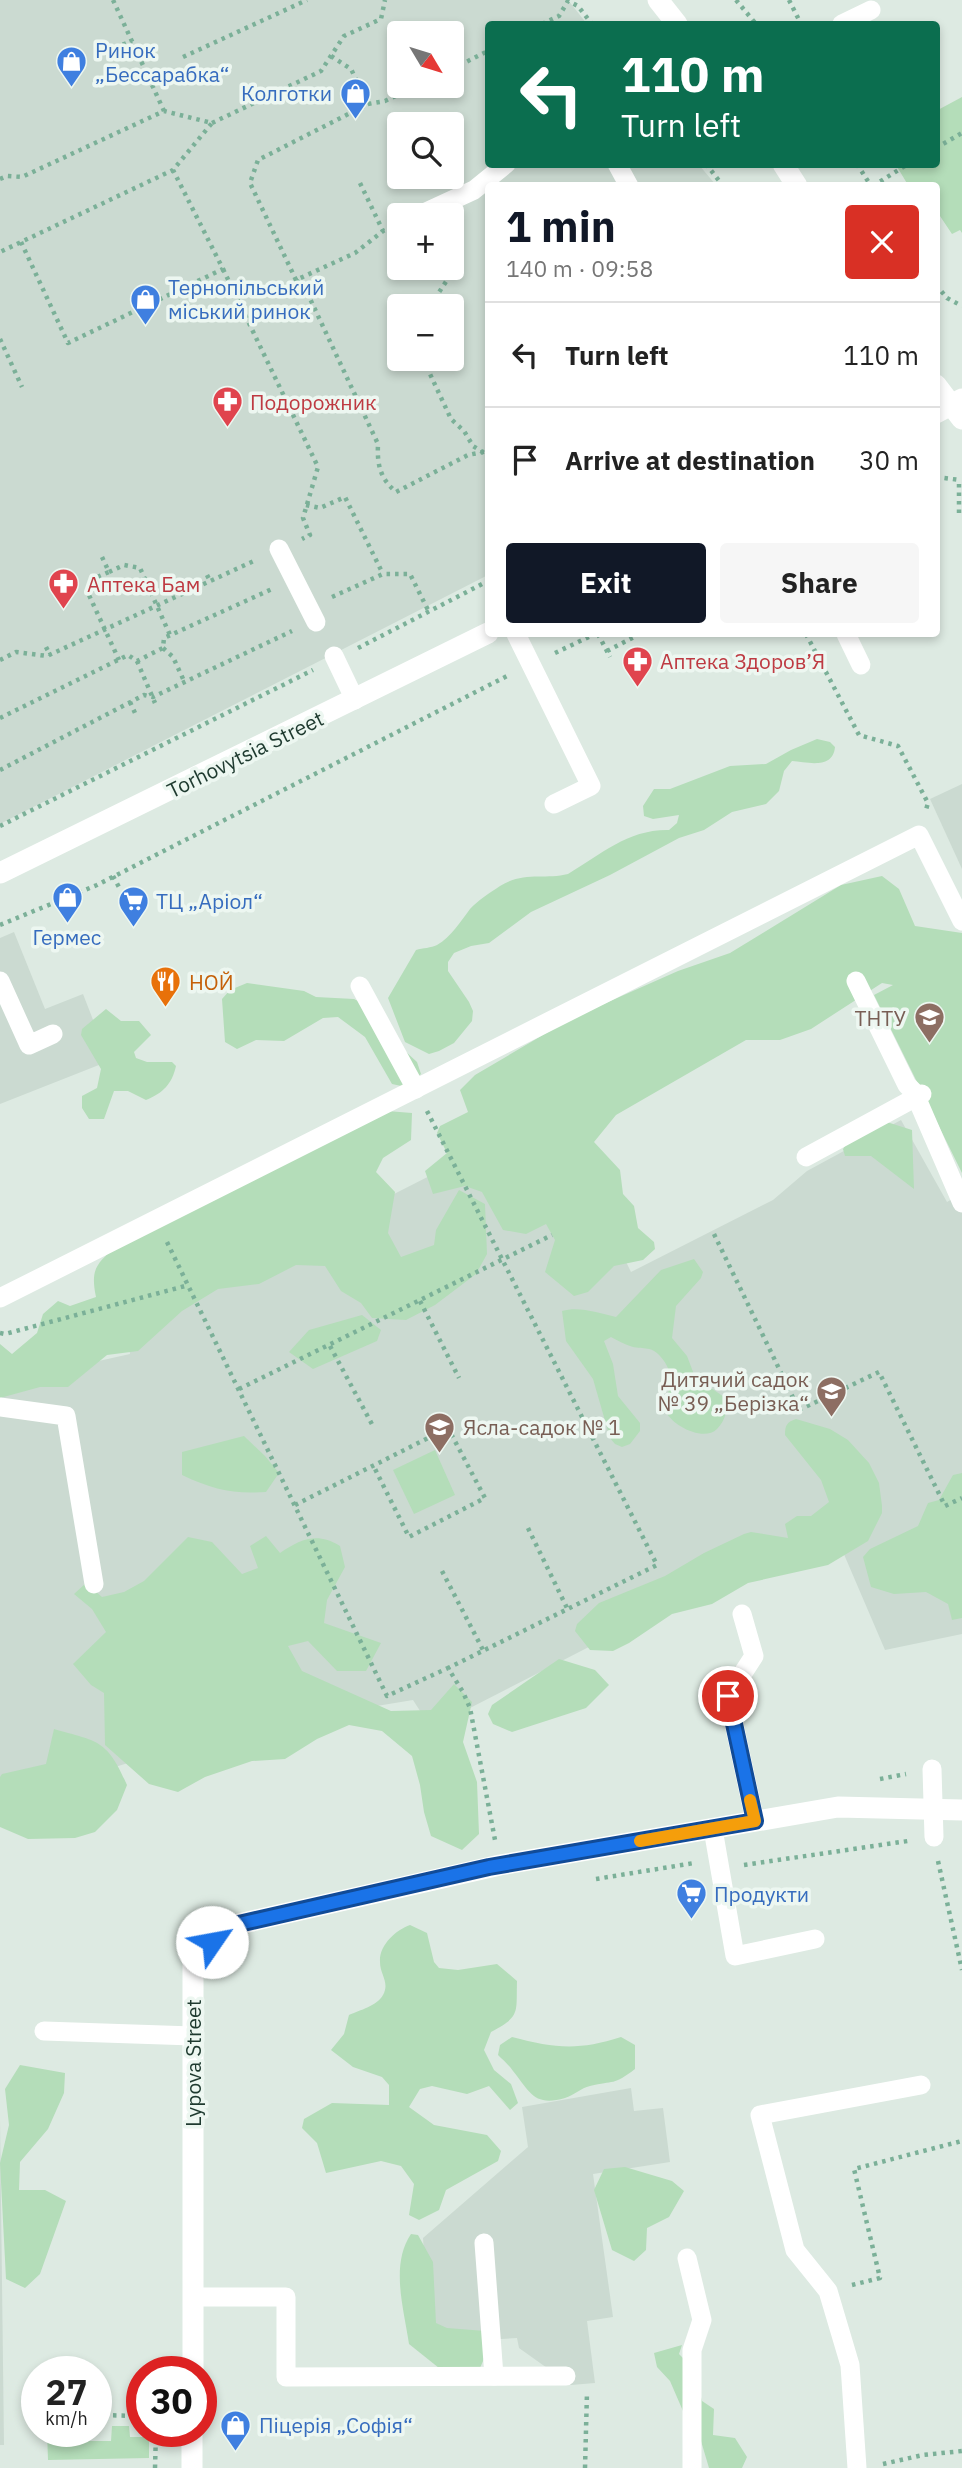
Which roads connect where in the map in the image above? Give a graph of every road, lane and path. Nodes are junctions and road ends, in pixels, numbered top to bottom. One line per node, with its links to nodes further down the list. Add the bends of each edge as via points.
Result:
1 (113, 0): 15 (path)
2 (307, 0): 19 (path)
3 (385, 0): 18 (path, via 381,19 344,36)
4 (567, 0): 9 (path, via 559,16); 10 (path)
5 (658, 0): 11 (street)
6 (736, 0): 12 (path)
7 (789, 0): 13 (path)
8 (871, 9): 14 (lane)
9 (550, 21)
10 (590, 21)
11 (675, 21)
12 (754, 21)
13 (800, 21)
14 (848, 21)
15 (132, 41): 17 (path); 22 (path)
16 (485, 52): 20 (path)
17 (99, 54)
18 (331, 56): 24 (path, via 351,69); 26 (path, via 321,71)
19 (183, 57)
20 (464, 63)
21 (155, 70): 22 (path)
22 (146, 74): 25 (path)
23 (391, 98): 24 (path)
24 (368, 104): 43 (path, via 258,160 250,183)
25 (163, 111): 26 (path); 33 (path, via 22,177)
26 (212, 123): 32 (path)
27 (962, 133): 28 (path)
28 (940, 146)
29 (501, 168): 37 (lane, via 474,190)
30 (709, 168): 34 (path)
31 (901, 168): 35 (path)
32 (173, 170): 40 (path); 42 (path)
33 (0, 179)
34 (720, 182)
35 (879, 182)
36 (360, 183): 39 (path)
37 (446, 203)
38 (387, 229): 39 (path)
39 (383, 231): 43 (path, via 355,253)
40 (21, 242): 41 (path); 42 (path, via 68,343)
41 (0, 252)
42 (223, 269): 55 (path, via 318,467)
43 (296, 280): 51 (path, via 305,288 378,444 377,465 386,483 396,492 468,455)
44 (940, 290): 45 (path)
45 (962, 306)
46 (0, 340): 48 (path)
47 (429, 371): 52 (path, via 451,419 473,446)
48 (22, 387)
49 (940, 391): 50 (street)
50 (953, 409)
51 (485, 452)
52 (485, 452)
53 (940, 478): 54 (path)
54 (961, 481): 56 (path)
55 (306, 505): 57 (path, via 303,518 310,536); 60 (path, via 320,508 345,497)
56 (959, 513)
57 (279, 550): 62 (lane); 63 (path)
58 (102, 557): 59 (path)
59 (109, 572): 65 (path, via 124,565 140,568); 68 (path, via 95,578 88,593)
60 (383, 574): 66 (path, via 410,574); 67 (path)
61 (207, 575): 63 (path)
62 (293, 579): 67 (lane); 69 (path)
63 (210, 581): 65 (path)
64 (485, 583): 66 (path)
65 (157, 605): 68 (path); 69 (path)
66 (429, 612): 81 (path)
67 (313, 616): 88 (path)
68 (105, 629): 80 (path); 84 (path)
69 (170, 635): 78 (path, via 164,638)
70 (485, 635): 90 (street, Torhovytsia Street)
71 (517, 637): 86 (lane)
72 (590, 637): 86 (path)
73 (598, 637): 79 (path)
74 (634, 637): 79 (path)
75 (808, 637): 97 (path, via 859,735 898,746 928,803)
76 (847, 637): 87 (lane)
77 (46, 648): 80 (path)
78 (163, 648): 85 (path); 88 (path, via 173,657)
79 (607, 651): 82 (path)
80 (50, 655): 83 (path, via 16,652)
81 (335, 657): 90 (lane); 96 (path)
82 (610, 657)
83 (0, 660)
84 (119, 660): 85 (path, via 128,655); 93 (path)
85 (137, 661): 89 (path)
86 (531, 665): 95 (lane, via 592,786); 99 (path)
87 (861, 665)
88 (182, 685): 89 (path)
89 (154, 700): 91 (path, via 144,695)
90 (355, 700): 98 (street, Torhovytsia Street)
91 (130, 702): 92 (path); 94 (path)
92 (135, 713)
93 (0, 718)
94 (0, 770)
95 (554, 804)
96 (0, 826)
97 (919, 835): 101 (lane); 107 (lane)
98 (0, 873)
99 (113, 876): 100 (path); 102 (path)
100 (120, 889)
101 (962, 921)
102 (0, 925)
103 (0, 981): 106 (lane, via 29,1045)
104 (856, 981): 108 (lane, via 907,1085)
105 (360, 986): 107 (lane)
106 (53, 1034)
107 (416, 1089): 111 (lane); 114 (path)
108 (919, 1096): 109 (lane); 110 (lane)
109 (806, 1157)
110 (962, 1203)
111 (157, 1220): 115 (path); 116 (lane)
112 (714, 1234): 125 (path, via 799,1410 879,1372 945,1506)
113 (552, 1235): 114 (path)
114 (504, 1259): 117 (path); 130 (path, via 657,1565)
115 (189, 1285): 118 (path); 121 (path)
116 (0, 1298)
117 (420, 1301): 119 (path); 120 (path)
118 (0, 1333)
119 (330, 1346): 121 (path); 123 (path)
120 (459, 1378)
121 (239, 1389): 126 (path)
122 (0, 1407): 129 (lane, via 66,1416)
123 (374, 1428)
124 (373, 1465): 124 (path, via 448,1428 485,1498 409,1537); 126 (path)
125 (962, 1498)
126 (295, 1505): 133 (path, via 387,1696)
127 (528, 1528): 130 (path)
128 (442, 1571): 132 (path)
129 (94, 1584)
130 (567, 1608): 132 (path)
131 (742, 1614): 137 (lane, via 754,1656 728,1696)
132 (483, 1650): 133 (path)
133 (448, 1668): 140 (path, via 470,1708)
134 (932, 1769): 135 (lane)
135 (934, 1810): 136 (street, Lypova Street); 137 (street, Lypova Street, via 838,1807); 139 (lane)
136 (962, 1810)
137 (755, 1821): 138 (street, Lypova Street)
138 (713, 1829): 140 (street, Lypova Street); 141 (lane)
139 (934, 1837): 141 (path); 144 (path)
140 (500, 1865): 146 (street, Lypova Street, via 230,1926 193,1959)
141 (720, 1868): 142 (path, via 696,1863 604,1879); 143 (lane, via 735,1956)
142 (585, 1878)
143 (816, 1939)
144 (962, 1970)
145 (44, 2031): 146 (lane)
146 (193, 2036): 152 (street, Lypova Street)
147 (921, 2085): 160 (lane, via 760,2115 795,2250 828,2291 850,2365)
148 (962, 2141): 151 (path, via 854,2169)
149 (484, 2243): 154 (lane)
150 (687, 2258): 164 (lane, via 702,2320 692,2350)
151 (880, 2278)
152 (193, 2297): 153 (street, Lypova Street); 154 (lane, via 286,2297 286,2376)
153 (192, 2356)
154 (494, 2376): 155 (lane)
155 (566, 2376)
156 (585, 2388): 163 (path)
157 (156, 2447): 161 (path)
158 (192, 2447): 162 (street)
159 (962, 2451): 160 (path)
160 (866, 2467)
161 (155, 2468)
162 (192, 2468)
163 (585, 2468)
164 (692, 2468)

